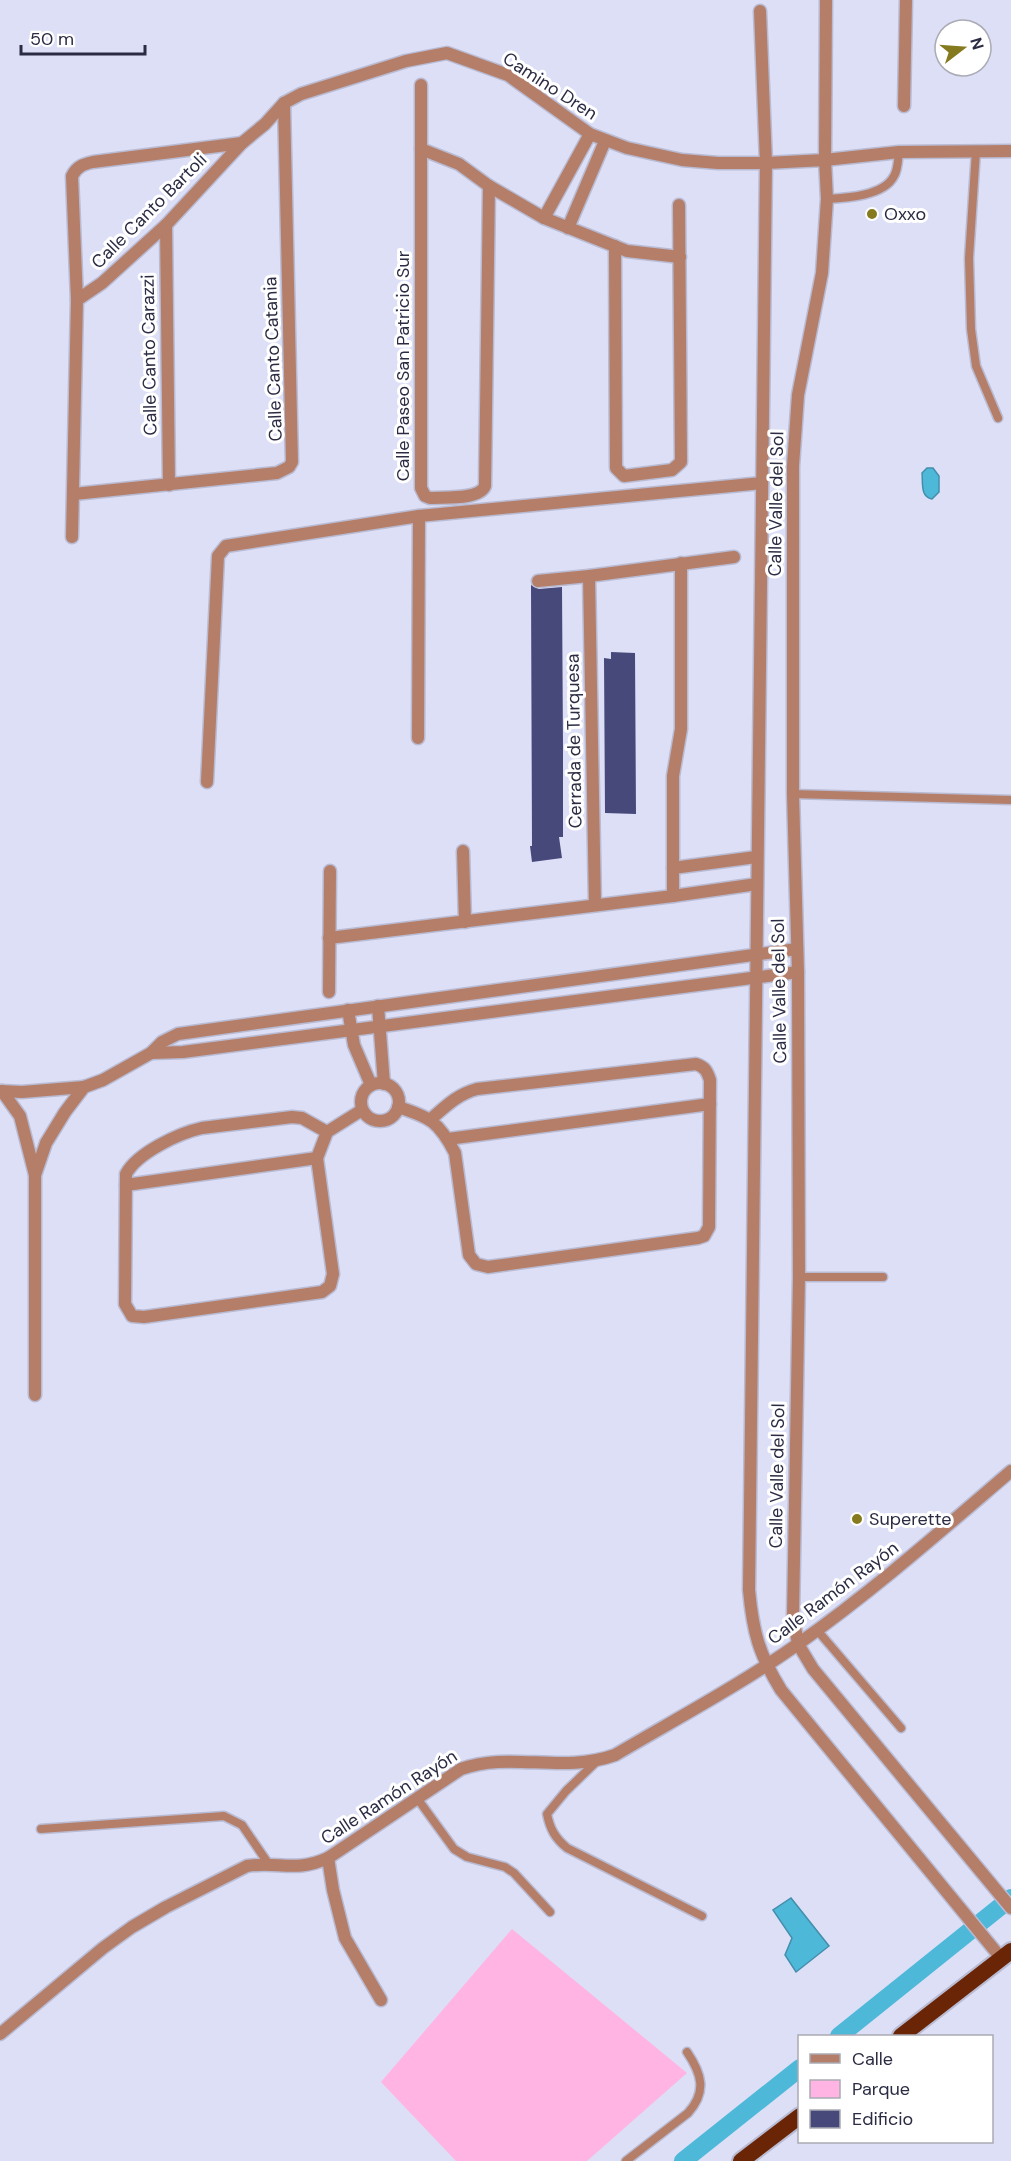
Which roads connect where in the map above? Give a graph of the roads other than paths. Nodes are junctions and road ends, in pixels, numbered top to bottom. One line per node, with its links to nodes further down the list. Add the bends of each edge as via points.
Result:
1 (826, 0): 14 (street, Calle Valle del Sol)
2 (906, 0): 6 (street)
3 (760, 11): 15 (street)
4 (421, 85): 10 (street, Calle Paseo San Patricio Sur)
5 (284, 103): 7 (street, Camino Dren, via 396,64 447,53 508,75); 9 (street, Camino Dren); 27 (street, Calle Canto Catania, via 292,462 277,473)
6 (904, 106)
7 (590, 134): 8 (street, Camino Dren); 19 (street)
8 (605, 141): 15 (street, Camino Dren, via 682,160); 21 (street)
9 (242, 143): 20 (street, Calle Canto Bartoli); 24 (street, via 93,162 75,170 72,176)
10 (421, 149): 16 (street, via 459,164); 16 (street, Calle Paseo San Patricio Sur, via 421,488 430,498 476,495 485,486)
11 (976, 151): 12 (street, Camino Dren); 13 (street, Camino Dren); 25 (lane, via 969,258 971,329 976,366)
12 (1011, 151)
13 (899, 152): 14 (street, Camino Dren); 17 (lane, via 895,176 886,185 871,192)
14 (825, 160): 15 (street, Camino Dren); 17 (street, Calle Valle del Sol)
15 (766, 164): 26 (street)
16 (489, 186): 19 (street)
17 (827, 199): 37 (street, Calle Valle del Sol, via 822,273 798,395 793,466)
18 (680, 205): 23 (street)
19 (544, 218): 21 (street)
20 (166, 225): 24 (street, Calle Canto Bartoli, via 102,283); 27 (street, Calle Canto Carazzi)
21 (567, 228): 22 (street)
22 (615, 246): 23 (street); 23 (street, via 615,462 624,476 672,470 681,462)
23 (680, 257)
24 (77, 300): 28 (street)
25 (998, 418)
26 (762, 483): 29 (street); 40 (street)
27 (169, 485): 28 (street, Calle Canto Catania)
28 (74, 494): 30 (street)
29 (419, 516): 35 (street); 36 (street, via 235,544 220,551)
30 (72, 537)
31 (734, 557): 32 (street)
32 (681, 563): 33 (street); 41 (street, via 681,729 673,776)
33 (589, 576): 34 (street); 45 (street, Cerrada de Turquesa)
34 (538, 581)
35 (418, 738)
36 (207, 782)
37 (793, 794): 38 (lane); 48 (street, Calle Valle del Sol)
38 (1011, 800)
39 (463, 851): 46 (street)
40 (756, 856): 41 (street); 43 (street)
41 (672, 868): 44 (street)
42 (330, 871): 47 (street)
43 (757, 884): 44 (street); 49 (street)
44 (674, 897): 45 (street)
45 (595, 905): 46 (street)
46 (465, 922): 47 (street)
47 (329, 939): 52 (street)
48 (797, 949): 49 (street); 50 (street, Calle Valle del Sol)
49 (757, 954): 51 (street); 53 (street)
50 (798, 972): 51 (street); 70 (street, Calle Valle del Sol)
51 (757, 977): 55 (street); 76 (street, via 749,1590 752,1622)
52 (329, 992)
53 (378, 1006): 54 (street); 55 (street)
54 (348, 1010): 56 (street); 57 (street, via 178,1034)
55 (380, 1026): 56 (street); 58 (street)
56 (351, 1030): 57 (street); 58 (street, via 354,1045)
57 (151, 1053): 59 (street)
58 (377, 1085): 62 (street, via 394,1090); 63 (street, via 367,1089 361,1099)
59 (84, 1087): 60 (street); 68 (street, via 46,1143)
60 (1, 1091): 68 (street, via 20,1116)
61 (710, 1104): 64 (street, via 708,1071 696,1064 477,1089 454,1099); 66 (street); 66 (street, via 709,1227 704,1236 500,1266 476,1264 469,1255 454,1153)
62 (398, 1107): 63 (street, via 385,1121 372,1120); 64 (street)
63 (362, 1110): 65 (street)
64 (431, 1119): 66 (street)
65 (327, 1132): 67 (street); 69 (street, via 302,1118 292,1117 187,1131 131,1165)
66 (448, 1139)
67 (317, 1158): 69 (street); 69 (street, via 333,1274 330,1286 322,1292 132,1316 124,1304)
68 (35, 1174): 72 (street)
69 (126, 1185)
70 (799, 1277): 71 (lane); 75 (street, Calle Valle del Sol, via 793,1578)
71 (883, 1277)
72 (35, 1395)
73 (1011, 1471): 74 (street, Calle Ramón Rayón)
74 (817, 1630): 75 (street, Calle Ramón Rayón); 77 (lane)
75 (798, 1644): 76 (street, Calle Ramón Rayón); 83 (street, Calle Valle del Sol, via 813,1669)
76 (766, 1666): 78 (street, Calle Ramón Rayón, via 615,1755); 86 (street, via 781,1690 952,1899)
77 (901, 1728)
78 (596, 1762): 79 (street, Calle Ramón Rayón, via 476,1763 461,1768); 85 (lane, via 547,1814 557,1839 567,1848)
79 (417, 1798): 81 (street, Calle Ramón Rayón); 84 (lane, via 454,1849 514,1873)
80 (41, 1829): 82 (lane, via 224,1816 242,1825)
81 (328, 1858): 82 (street, Calle Ramón Rayón, via 312,1866); 87 (street, via 345,1938)
82 (270, 1866): 88 (street, Calle Ramón Rayón, via 247,1866 132,1927)
83 (1011, 1908)
84 (550, 1912)
85 (702, 1916)
86 (1001, 1951): 89 (highway)
87 (381, 2000)
88 (0, 2034)
89 (903, 2035)
90 (687, 2052): 92 (lane, via 700,2078 701,2092 696,2104)
91 (798, 2118): 93 (highway)
92 (626, 2161)
93 (741, 2161)

